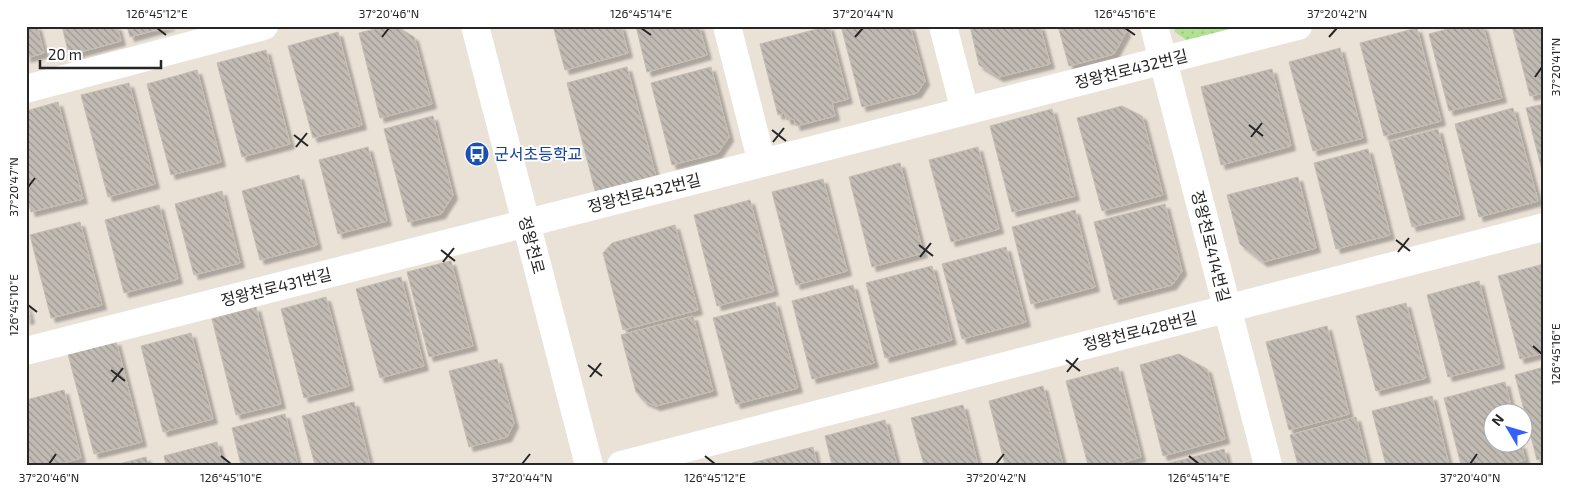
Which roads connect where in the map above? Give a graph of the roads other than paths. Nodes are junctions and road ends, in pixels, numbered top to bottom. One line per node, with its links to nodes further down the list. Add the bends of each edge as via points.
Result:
1 (264, 26): 8 (street)
2 (475, 26): 11 (street, 정왕천로)
3 (727, 26): 10 (street)
4 (943, 26): 9 (street)
5 (1154, 26): 7 (street, 정왕천로414번길)
6 (1298, 26): 7 (street, 정왕천로432번길)
7 (1163, 61): 9 (street, 정왕천로432번길); 13 (street, 정왕천로414번길)
8 (26, 89)
9 (965, 111): 10 (street, 정왕천로432번길)
10 (762, 163): 11 (street, 정왕천로432번길)
11 (526, 223): 14 (street, 정왕천로431번길); 15 (street, 정왕천로)
12 (1544, 227): 13 (street, 정왕천로428번길)
13 (1227, 308): 16 (street, 정왕천로428번길); 17 (street, 정왕천로414번길)
14 (26, 351)
15 (589, 465)
16 (621, 465)
17 (1268, 465)

